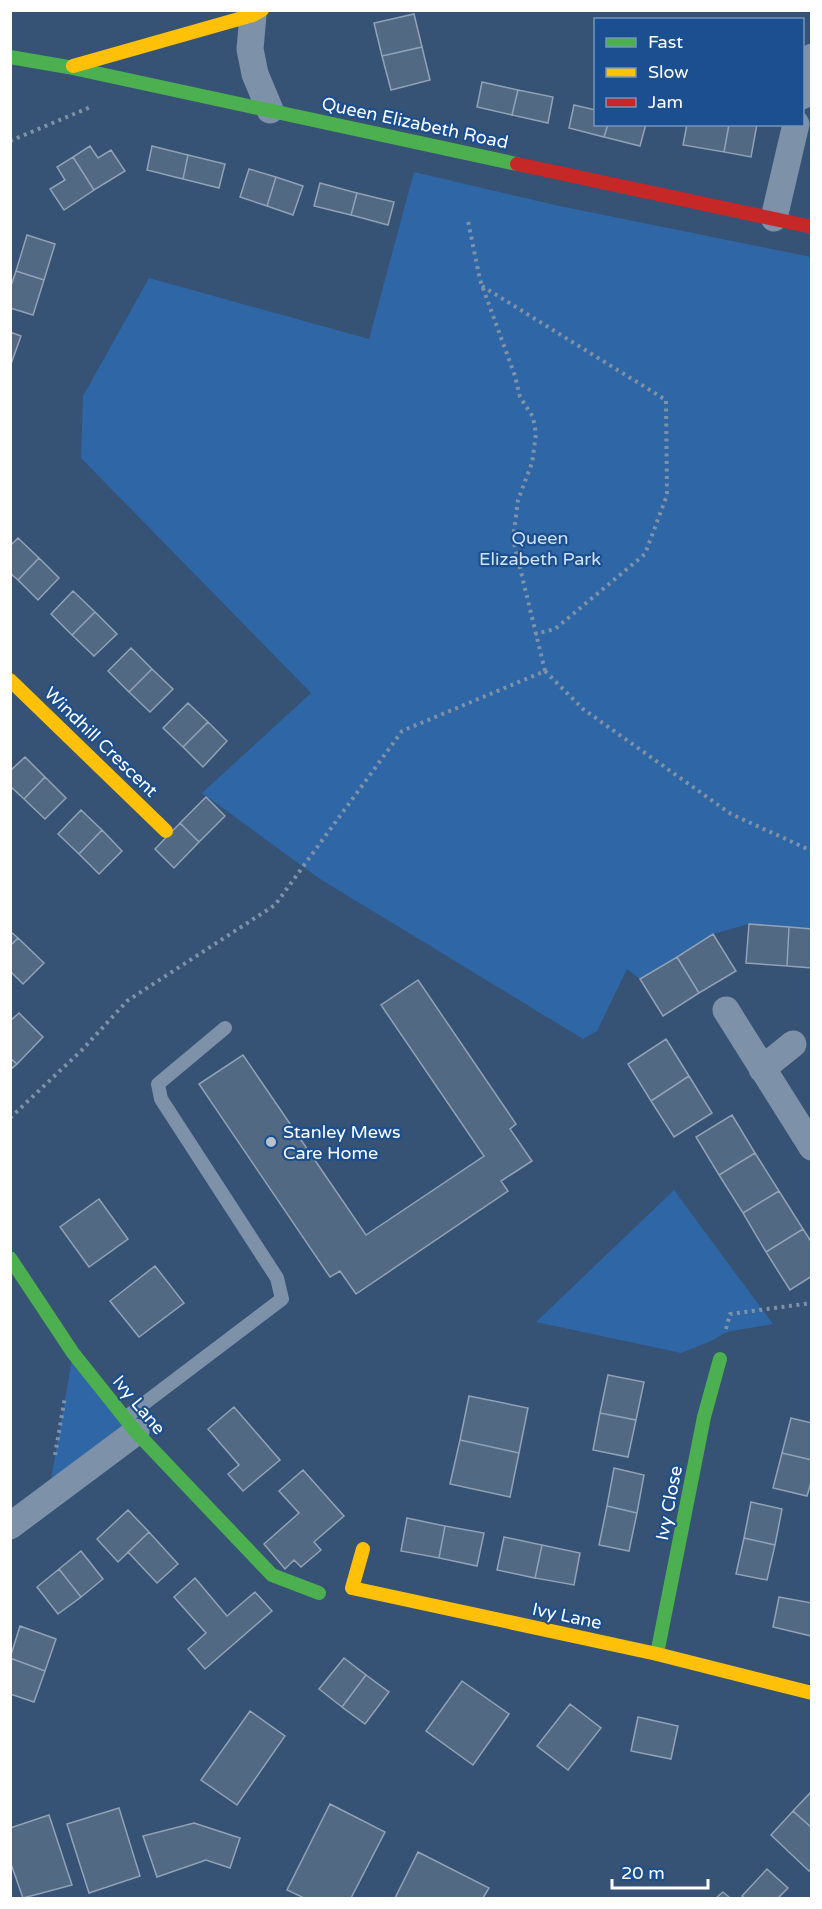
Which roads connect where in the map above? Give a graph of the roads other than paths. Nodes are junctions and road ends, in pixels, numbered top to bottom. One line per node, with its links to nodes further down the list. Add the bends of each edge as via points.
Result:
1 (257, 13): 4 (street); 6 (street, via 250,49 255,74)
2 (10, 57): 4 (street, Queen Elizabeth Road)
3 (812, 57): 5 (street)
4 (68, 67): 6 (street, Queen Elizabeth Road)
5 (804, 88)
6 (270, 110): 8 (street, Queen Elizabeth Road)
7 (796, 126): 8 (street)
8 (774, 218): 9 (street, Queen Elizabeth Road)
9 (812, 226)
10 (10, 680): 11 (street, Windhill Crescent)
11 (166, 831)
12 (726, 1010): 15 (street)
13 (225, 1028): 19 (lane, via 158,1084 161,1099 277,1278 282,1299)
14 (793, 1044): 15 (street)
15 (762, 1069): 16 (street)
16 (812, 1147)
17 (10, 1258): 19 (street, Ivy Lane, via 73,1353)
18 (720, 1359): 23 (street, Ivy Close, via 704,1417)
19 (130, 1425): 20 (street); 22 (street, Ivy Lane, via 272,1575)
20 (10, 1526)
21 (363, 1549): 23 (street, Ivy Lane, via 352,1588)
22 (320, 1593)
23 (657, 1654): 24 (street, Ivy Lane)
24 (812, 1693)

